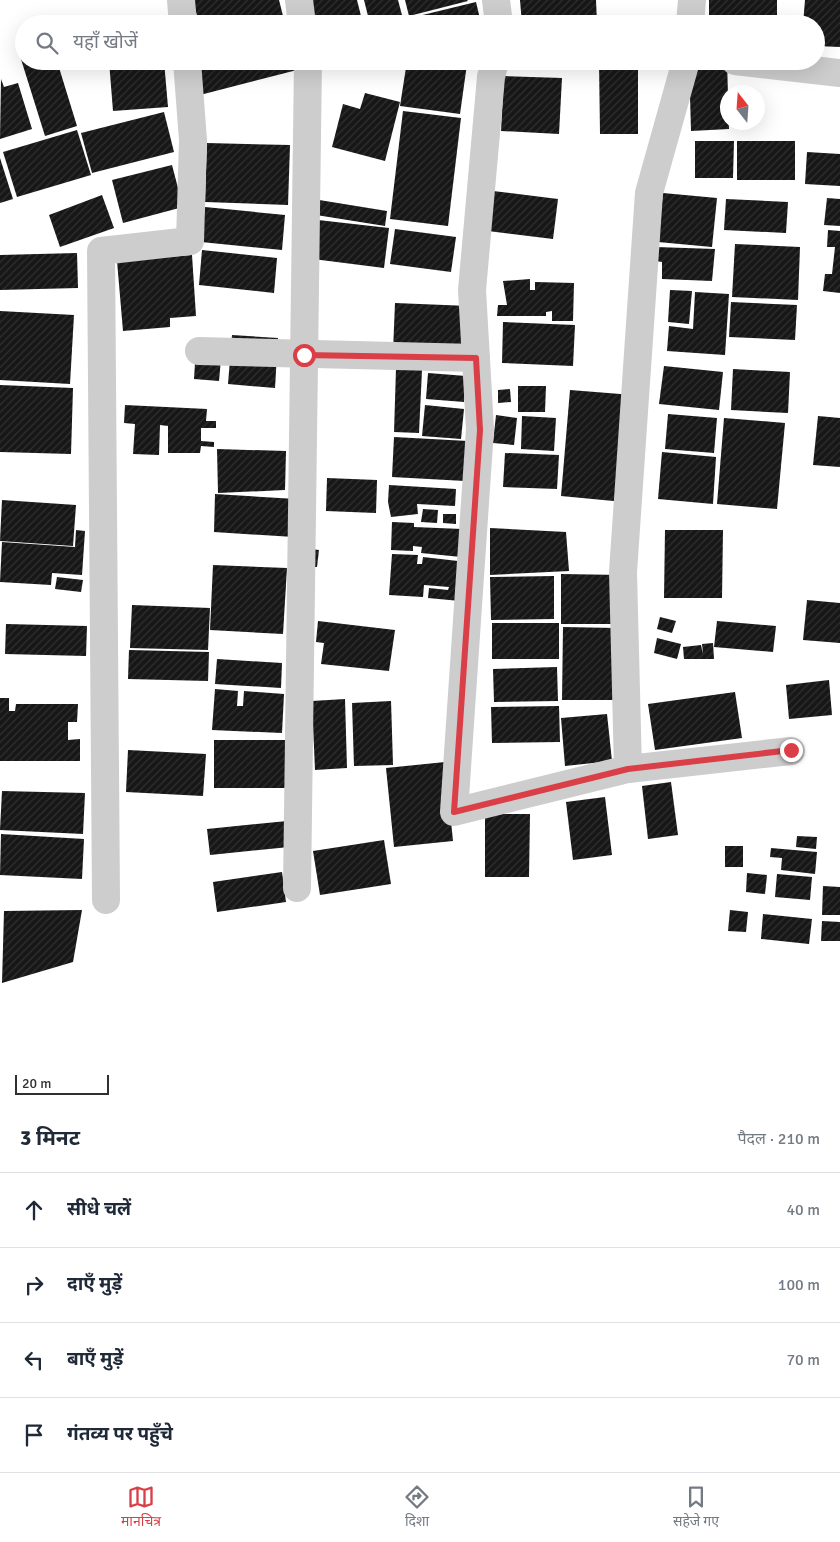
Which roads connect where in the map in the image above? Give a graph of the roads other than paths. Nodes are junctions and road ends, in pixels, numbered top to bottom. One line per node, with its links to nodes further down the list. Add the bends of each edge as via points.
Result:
1 (182, 0): 5 (street)
2 (299, 0): 6 (street)
3 (496, 0): 7 (street)
4 (692, 0): 8 (street)
5 (183, 15)
6 (301, 15)
7 (498, 15)
8 (691, 15)
9 (188, 70): 21 (street, via 193,140 190,241 101,252)
10 (308, 70): 16 (street)
11 (493, 70): 17 (street, via 472,290)
12 (683, 70): 19 (street, via 649,193 623,572)
13 (814, 70): 14 (street)
14 (840, 73)
15 (199, 351): 16 (street)
16 (304, 355): 17 (street); 20 (street)
17 (476, 358): 19 (street, via 480,430 454,812)
18 (791, 750): 19 (street)
19 (628, 769)
20 (297, 888)
21 (106, 900)

